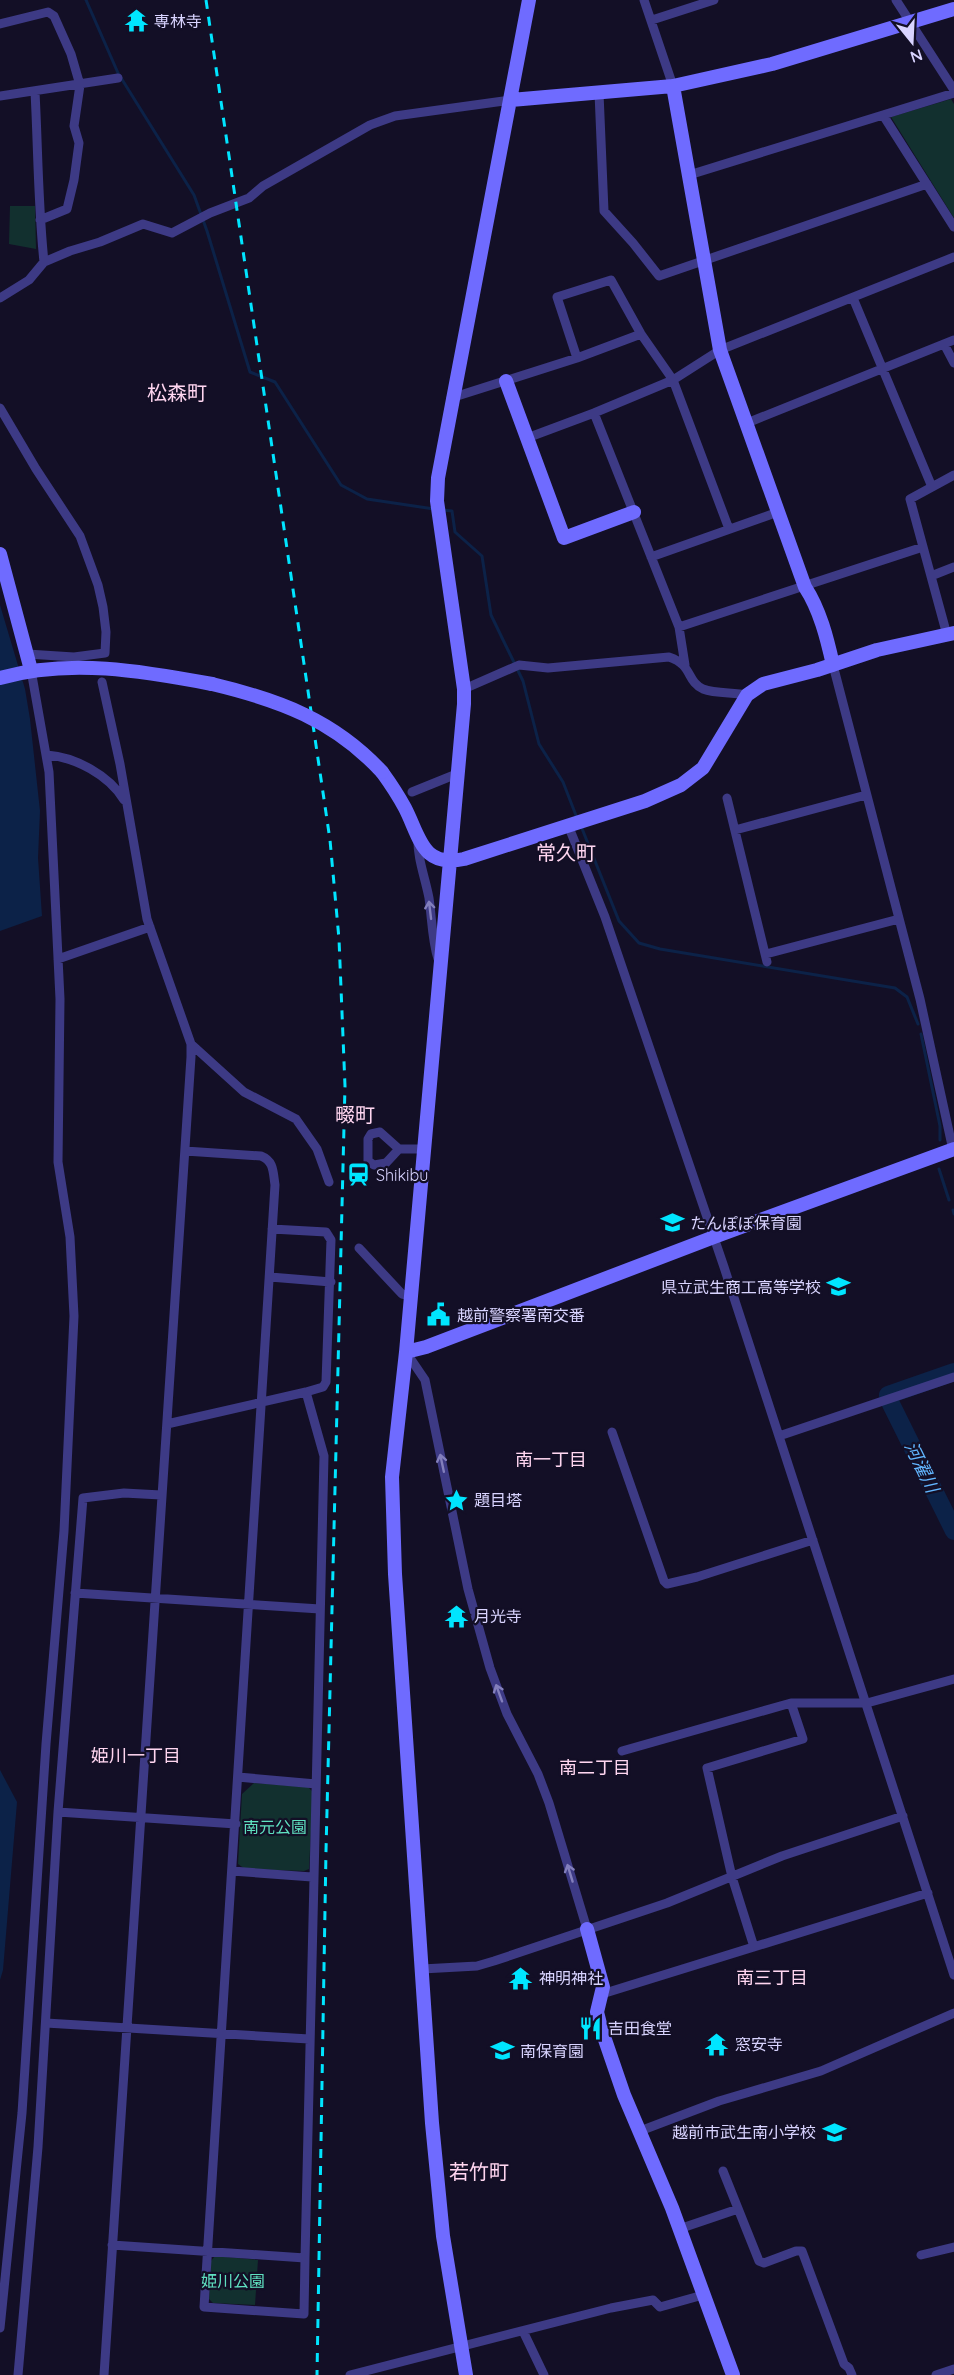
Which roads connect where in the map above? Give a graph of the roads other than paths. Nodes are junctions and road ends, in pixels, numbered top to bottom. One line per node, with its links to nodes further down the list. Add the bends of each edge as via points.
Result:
1 (529, 0): 16 (street)
2 (645, 0): 6 (street)
3 (714, 0): 6 (street)
4 (896, 0): 7 (street)
5 (954, 9): 7 (street)
6 (652, 20): 11 (street)
7 (911, 23): 11 (street, via 772,64); 13 (street)
8 (0, 24): 10 (street, via 48,12 54,16)
9 (118, 78): 10 (street)
10 (80, 85): 12 (street); 20 (street, via 74,126 79,143 67,209)
11 (673, 86): 14 (street); 18 (street)
12 (35, 92): 15 (street); 20 (street)
13 (954, 92): 17 (street)
14 (599, 93): 16 (street); 24 (street, via 604,211 659,276)
15 (0, 96)
16 (511, 100): 23 (street, via 395,116 325,149 249,198 172,233 143,224); 35 (street)
17 (883, 115): 18 (street); 19 (street)
18 (689, 176): 24 (street)
19 (927, 184): 21 (street); 24 (street)
20 (40, 220): 23 (street)
21 (954, 227)
22 (954, 257): 26 (street)
23 (44, 262): 25 (street, via 28,280)
24 (705, 262): 29 (street)
25 (0, 298)
26 (853, 298): 29 (street); 32 (street)
27 (641, 334): 30 (street); 30 (street, via 610,280 557,297); 33 (street)
28 (949, 342): 31 (street); 32 (street)
29 (720, 350): 33 (street); 38 (street)
30 (577, 358): 34 (street)
31 (954, 363)
32 (884, 368): 38 (street); 41 (street)
33 (673, 380): 37 (street); 44 (street)
34 (506, 381): 35 (street); 39 (street)
35 (451, 398): 59 (street, via 438,478 438,509)
36 (0, 408): 53 (street, via 80,536 98,585 106,632 105,653 74,657)
37 (594, 413): 39 (street); 42 (street)
38 (747, 423): 43 (street)
39 (527, 438): 42 (street, via 564,538)
40 (954, 476): 41 (street)
41 (932, 487): 45 (street, via 910,499)
42 (634, 512): 47 (street)
43 (778, 512): 44 (street); 50 (street)
44 (729, 529): 47 (street)
45 (923, 547): 49 (street); 50 (street)
46 (0, 554): 53 (street)
47 (651, 557): 51 (street)
48 (954, 567): 49 (street)
49 (931, 576): 52 (street)
50 (805, 587): 51 (street); 55 (street, via 812,597)
51 (679, 627): 54 (street)
52 (950, 634): 55 (street, via 877,650)
53 (27, 654): 56 (street)
54 (685, 665): 59 (street, via 669,657 548,668 519,665); 60 (street, via 703,689)
55 (833, 665): 60 (street, via 763,684); 64 (street)
56 (27, 671): 57 (street); 61 (street); 69 (street, bridge, via 67,668 159,675 279,702 350,741 382,772)
57 (0, 678)
58 (102, 682): 66 (street)
59 (464, 689): 62 (street)
60 (747, 695): 67 (street, via 703,768 681,785 645,801)
61 (47, 755): 66 (street, via 65,756 104,779 118,789); 73 (street)
62 (459, 772): 63 (street); 70 (street)
63 (412, 792)
64 (866, 795): 68 (street); 71 (street)
65 (727, 798): 68 (street)
66 (127, 805): 72 (street)
67 (575, 822): 70 (street); 82 (street)
68 (735, 830): 71 (street, via 766,958)
69 (418, 837): 70 (street, via 432,856); 74 (street, one-way to 69)
70 (450, 861): 74 (street)
71 (899, 919): 78 (street)
72 (150, 927): 73 (street); 75 (street)
73 (58, 959): 134 (street, via 58,1162 72,1261 73,1378 22,2113)
74 (441, 967): 77 (street)
75 (191, 1044): 79 (street); 80 (street, via 244,1092 296,1119 317,1149)
76 (399, 1149): 77 (street)
77 (423, 1149): 86 (street)
78 (954, 1150): 82 (street)
79 (185, 1151): 81 (street, via 268,1158 275,1185); 91 (street)
80 (329, 1182)
81 (272, 1229): 84 (street); 85 (street, via 326,1232 331,1240)
82 (714, 1237): 87 (street); 93 (street)
83 (359, 1248): 86 (street, via 402,1294)
84 (270, 1277): 85 (street); 90 (street)
85 (331, 1282): 89 (street, via 326,1382 323,1387)
86 (411, 1296): 87 (street)
87 (406, 1352): 114 (street, one-way to 87, via 549,1803 497,1691 468,1589 425,1380); 116 (street, via 392,1477 394,1574)
88 (954, 1377): 93 (street)
89 (306, 1392): 90 (street); 99 (street, via 324,1456)
90 (262, 1402): 91 (street); 98 (street)
91 (167, 1424): 94 (street)
92 (612, 1432): 95 (street, via 667,1584)
93 (779, 1436): 95 (street)
94 (161, 1495): 96 (street, via 124,1493 83,1498); 97 (street)
95 (813, 1540): 102 (street)
96 (75, 1593): 97 (street); 106 (street)
97 (154, 1598): 98 (street); 107 (street)
98 (250, 1604): 99 (street); 104 (street)
99 (320, 1609): 105 (street)
100 (954, 1679): 102 (street)
101 (791, 1703): 102 (street); 103 (street); 112 (street, via 803,1739 707,1768)
102 (867, 1703): 108 (street)
103 (622, 1751)
104 (238, 1777): 105 (street); 109 (street)
105 (316, 1784): 111 (street)
106 (58, 1812): 107 (street); 120 (street)
107 (140, 1816): 109 (street); 121 (street)
108 (903, 1816): 112 (street, via 801,1849); 113 (street)
109 (236, 1824): 110 (street)
110 (232, 1871): 111 (street); 122 (street)
111 (312, 1877): 123 (street)
112 (732, 1877): 114 (street); 115 (street)
113 (928, 1893): 115 (street); 117 (street)
114 (587, 1929): 116 (street, via 484,1964); 118 (street)
115 (754, 1947): 118 (street)
116 (422, 1969): 136 (street, via 440,2205)
117 (954, 1975)
118 (602, 1994): 124 (street, via 598,2020)
119 (954, 2013): 124 (street, via 821,2071 719,2101)
120 (46, 2023): 121 (street); 138 (street)
121 (125, 2029): 122 (street); 128 (street)
122 (222, 2033): 123 (street); 130 (street)
123 (309, 2039): 132 (street)
124 (640, 2132): 127 (street)
125 (723, 2171): 126 (street)
126 (738, 2208): 127 (street); 144 (street, via 762,2263 802,2251 844,2364)
127 (679, 2229): 133 (street)
128 (112, 2245): 130 (street); 139 (street)
129 (954, 2247): 131 (street)
130 (207, 2251): 132 (street); 132 (street, via 204,2307 304,2314)
131 (921, 2255)
132 (304, 2258)
133 (703, 2295): 135 (street, via 660,2307 653,2300 611,2308); 143 (street)
134 (0, 2328)
135 (524, 2331): 136 (street); 142 (street)
136 (461, 2346): 140 (street); 141 (street)
137 (954, 2369): 145 (street)
138 (18, 2375)
139 (104, 2375)
140 (350, 2375)
141 (466, 2375)
142 (544, 2375)
143 (733, 2375)
144 (852, 2375)
145 (936, 2375)

